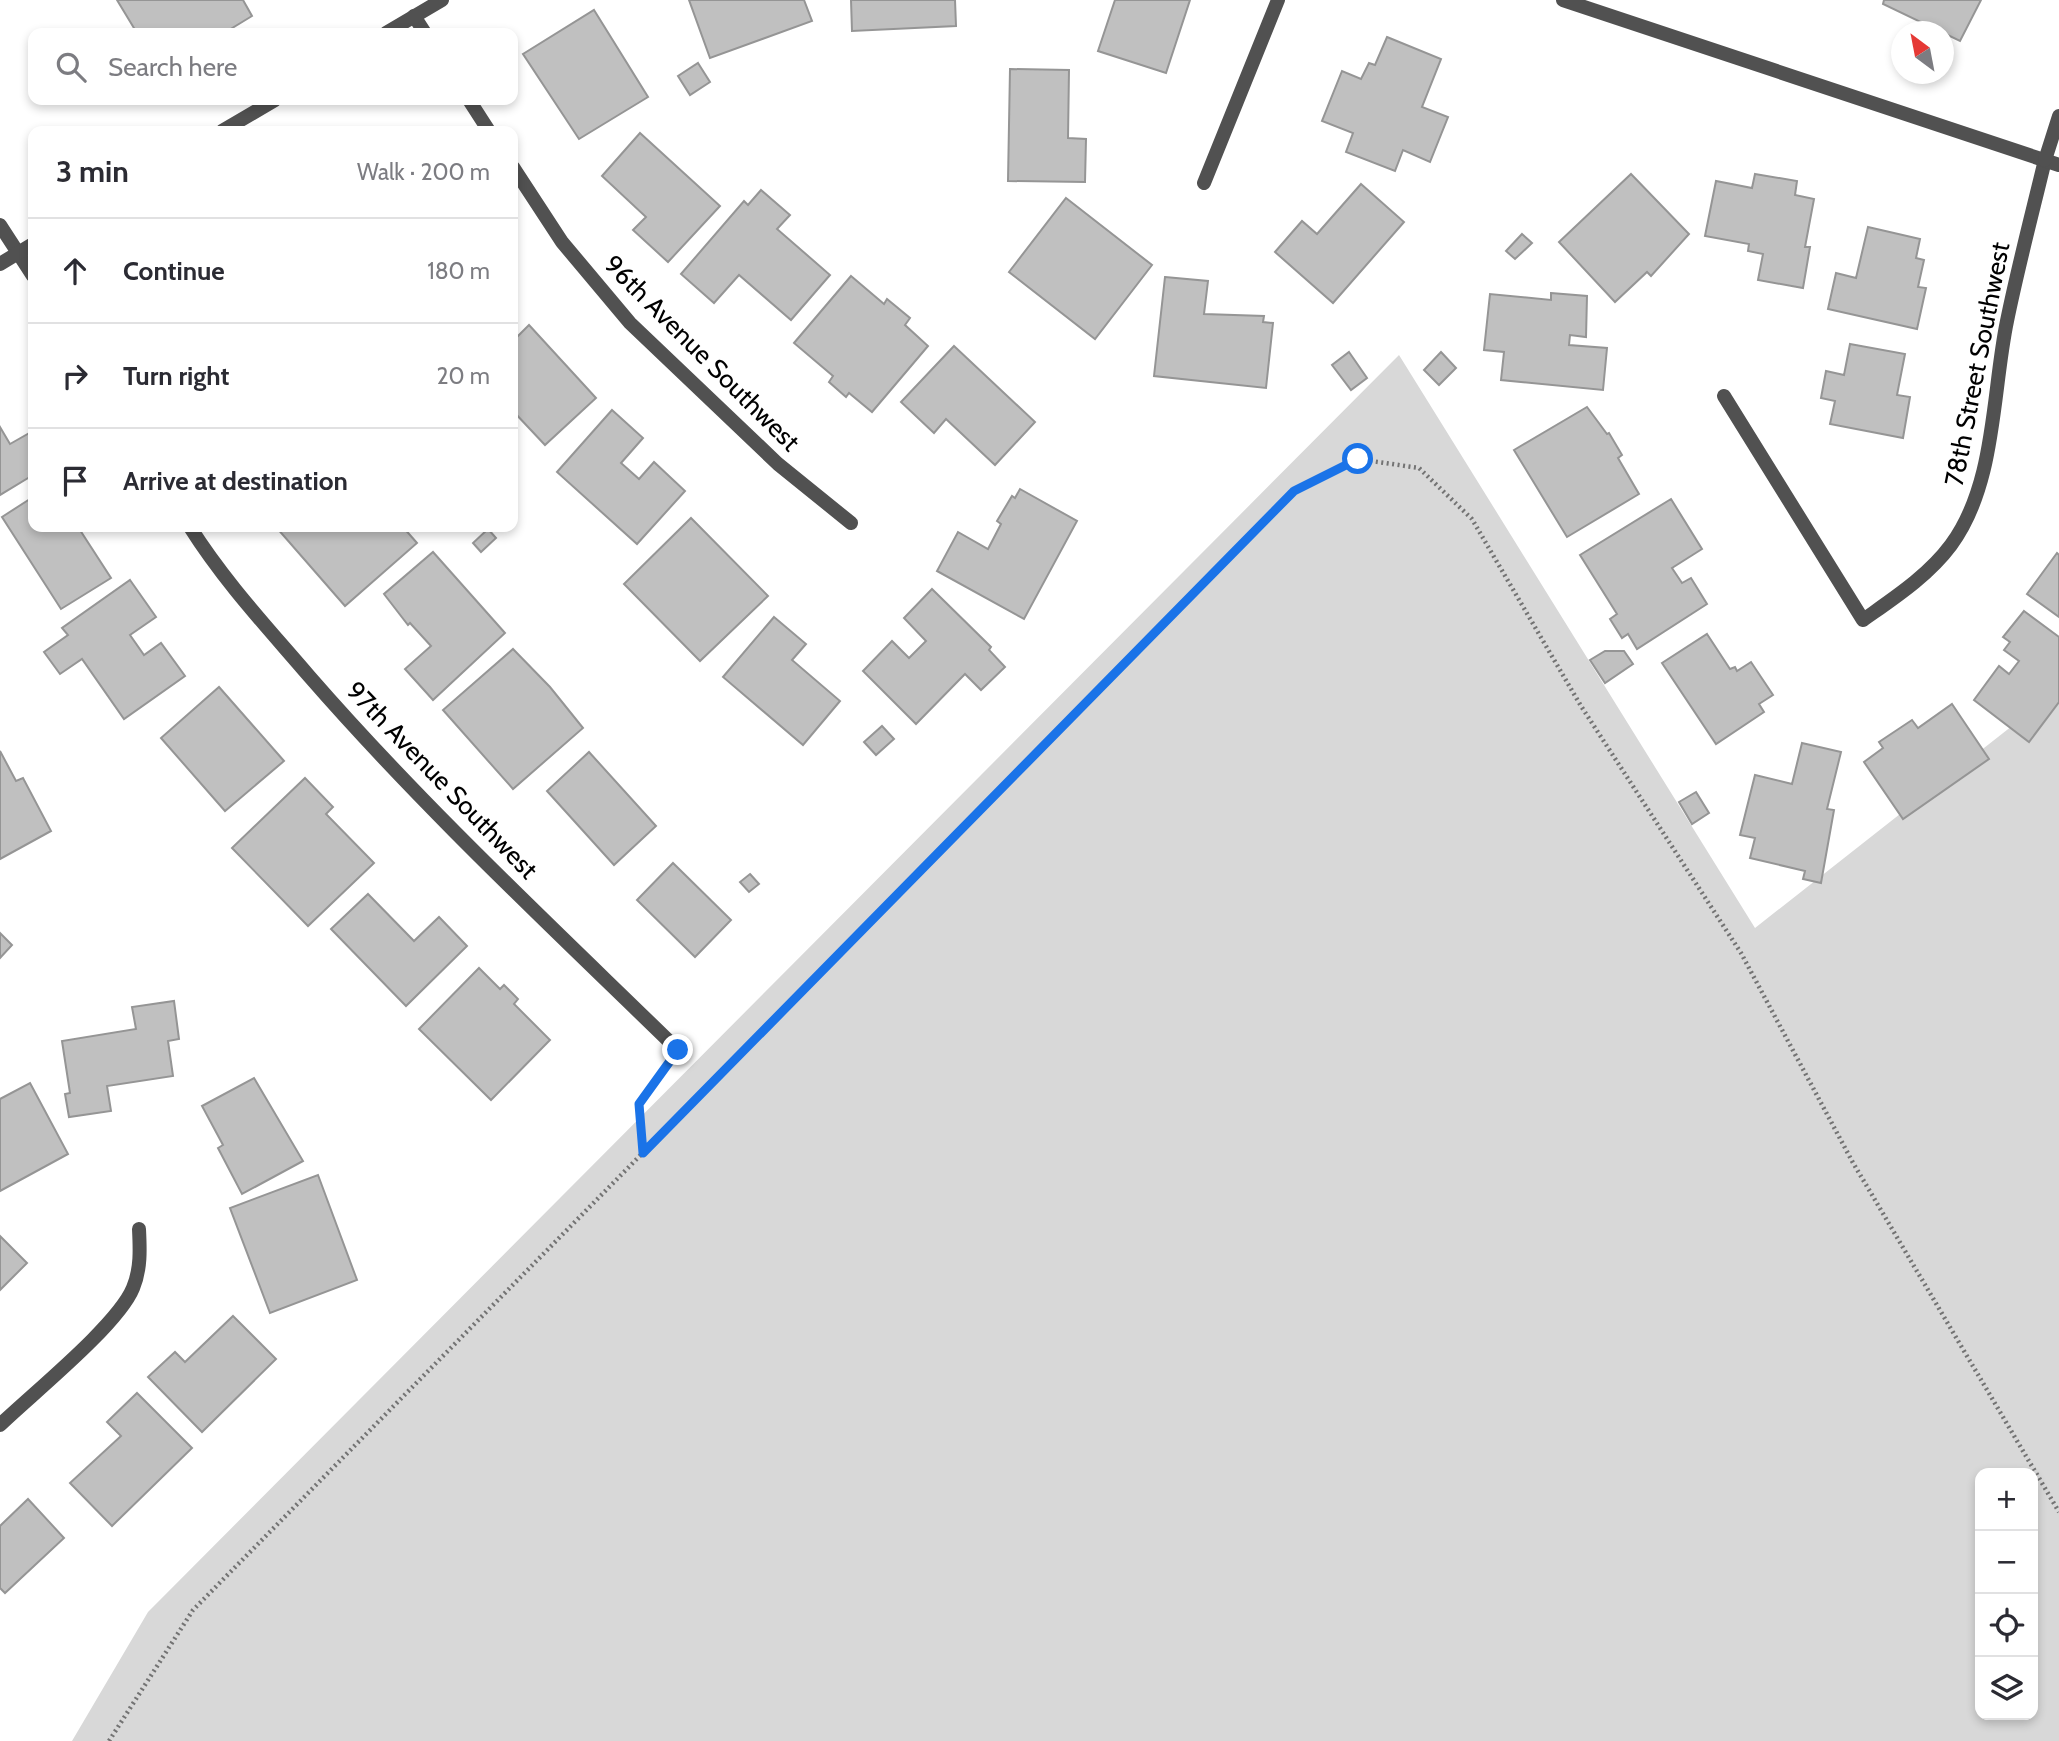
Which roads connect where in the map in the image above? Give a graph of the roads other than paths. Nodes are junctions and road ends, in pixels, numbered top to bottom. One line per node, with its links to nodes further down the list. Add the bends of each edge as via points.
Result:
1 (442, 0): 4 (street)
2 (1278, 0): 14 (street)
3 (1563, 0): 12 (street)
4 (414, 16): 5 (street); 6 (street)
5 (394, 28)
6 (422, 28)
7 (266, 105): 10 (street)
8 (472, 105): 11 (street)
9 (2059, 116): 12 (street, 78th Street Southwest)
10 (231, 126)
11 (486, 126)
12 (2052, 162): 20 (street, 78th Street Southwest, via 2007,321 1984,474 1975,504 1933,567 1863,620)
13 (518, 175): 21 (street, 96th Avenue Southwest, via 562,242 630,323 778,464)
14 (1204, 183)
15 (0, 225): 17 (street)
16 (28, 247): 17 (street)
17 (19, 253): 18 (street); 19 (street)
18 (0, 264)
19 (28, 268)
20 (1724, 396)
21 (851, 523)
22 (193, 532): 23 (street, 97th Avenue Southwest, via 217,571 431,809)
23 (678, 1050)
24 (139, 1229): 25 (street, via 140,1264 132,1290 107,1324)
25 (0, 1425)

